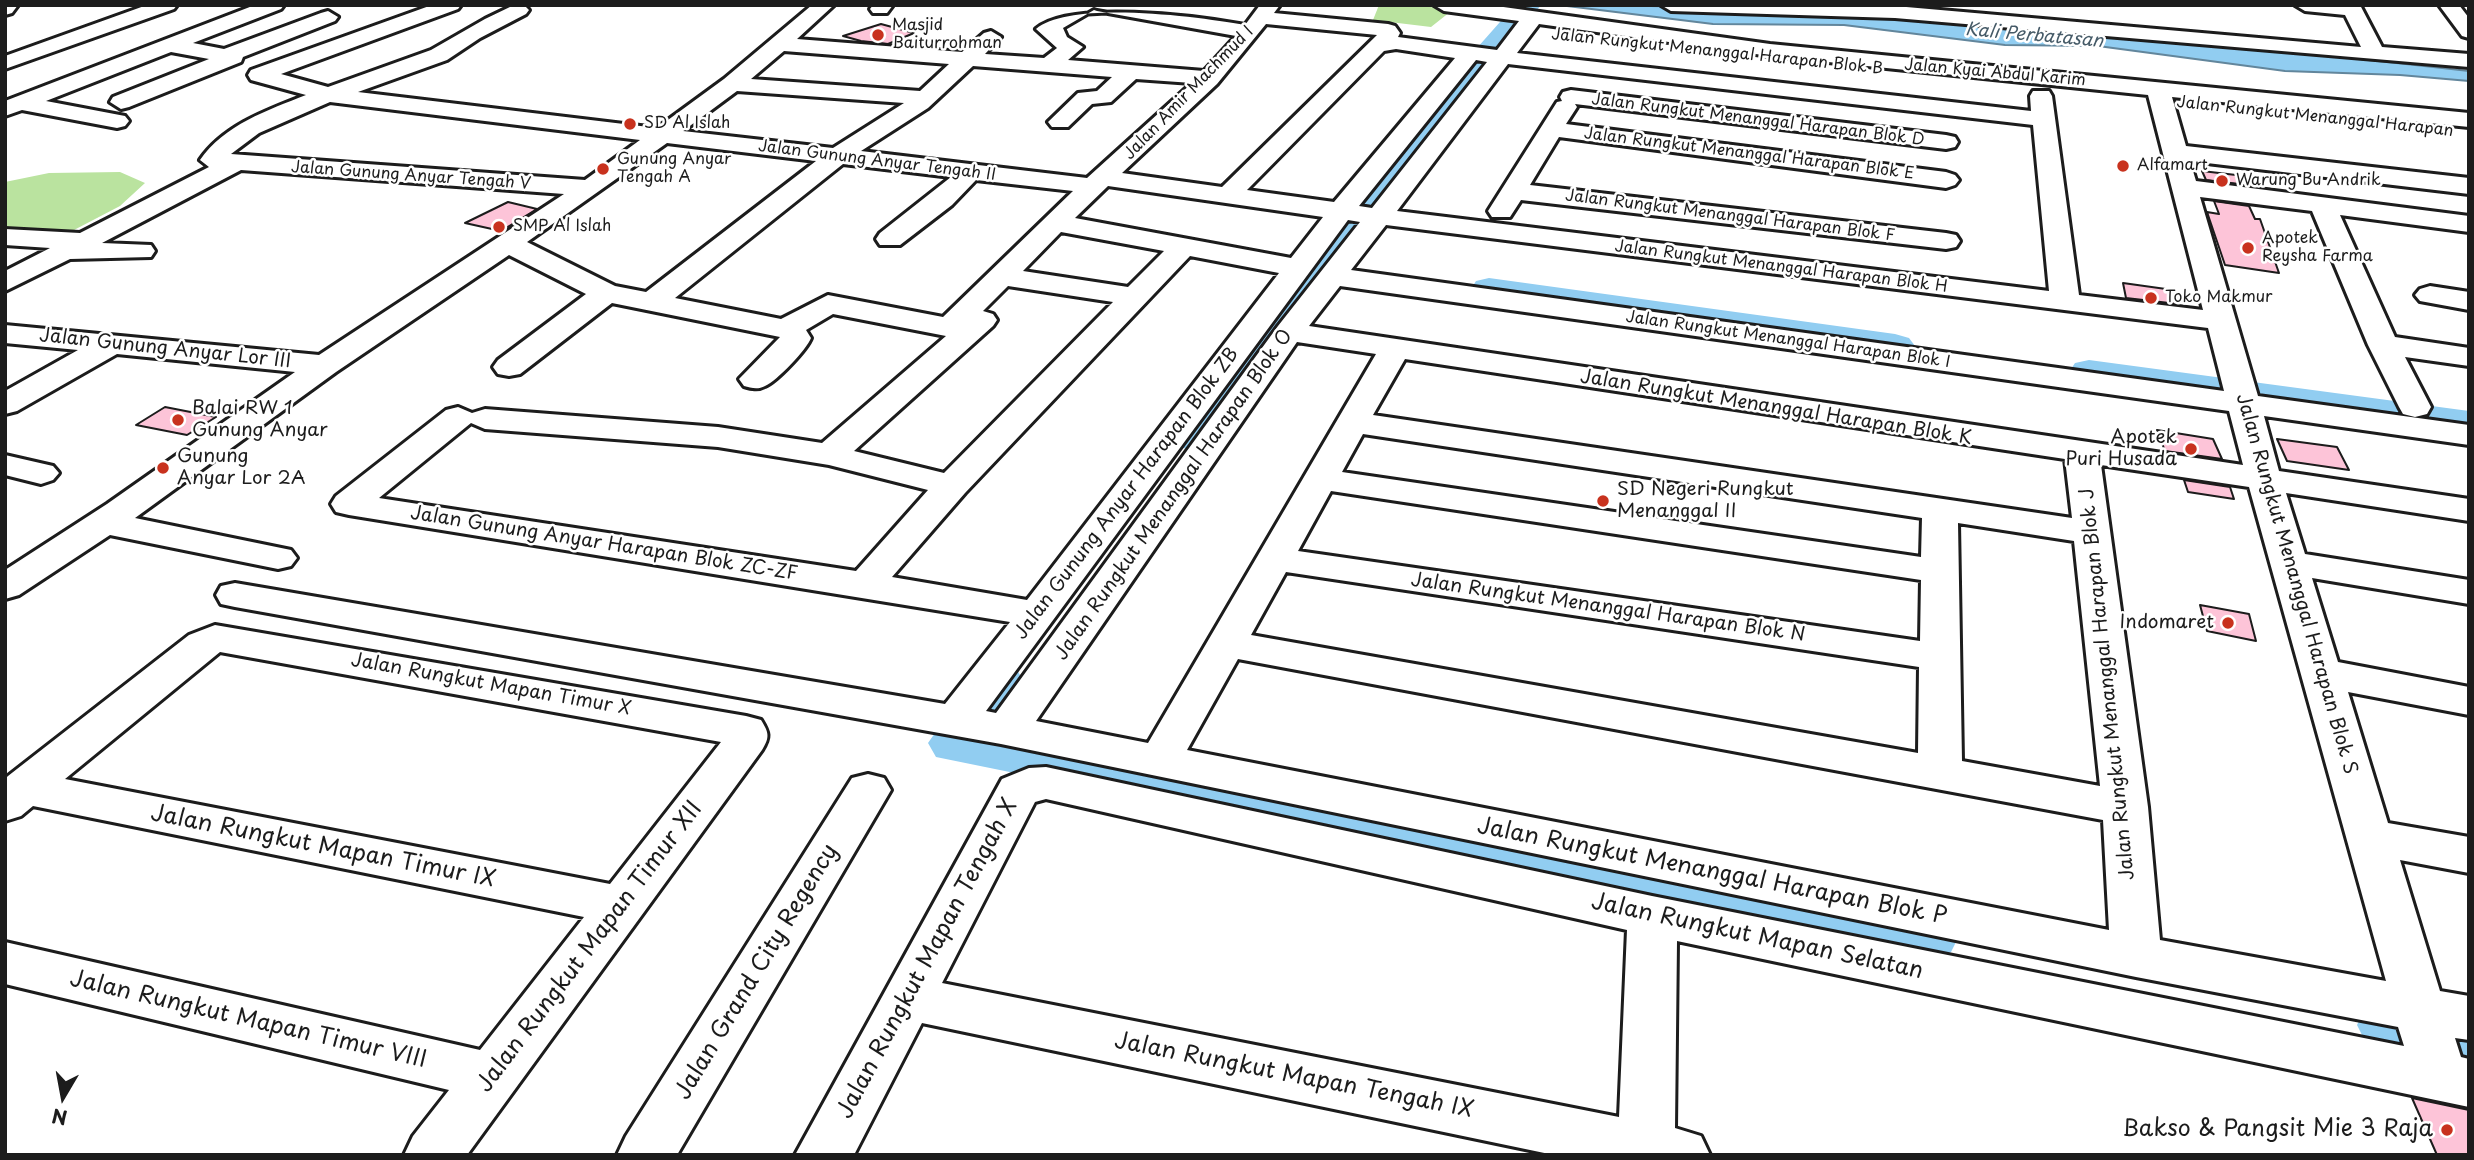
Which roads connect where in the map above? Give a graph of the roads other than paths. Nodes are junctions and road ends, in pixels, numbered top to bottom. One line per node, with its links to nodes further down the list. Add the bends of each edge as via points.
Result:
1 (167, 5): 32 (street)
2 (274, 5): 26 (street)
3 (451, 5): 19 (street)
4 (793, 5): 11 (street)
5 (1089, 5): 33 (street, via 1046,29 1072,47)
6 (1097, 5): 17 (street)
7 (1444, 5): 18 (street, Jalan Kyai Abdul Karim)
8 (1671, 5): 12 (street)
9 (2305, 5): 14 (street)
10 (2449, 5): 22 (street)
11 (823, 6): 24 (street)
12 (1742, 7): 13 (street)
13 (1772, 7): 15 (street)
14 (2351, 7): 21 (street)
15 (1895, 9): 27 (street, via 2367,56)
16 (519, 10): 43 (street, via 441,54)
17 (1261, 18): 25 (street, via 1388,30); 38 (street, Jalan Amir Machmud I)
18 (1521, 21): 28 (street); 39 (street, Jalan Kyai Abdul Karim)
19 (388, 28): 29 (street, via 322,16); 34 (street)
20 (2338, 30): 21 (street)
21 (2365, 32): 27 (street)
22 (2469, 32)
23 (991, 37): 30 (street)
24 (780, 44): 30 (street); 40 (street)
25 (1379, 45): 28 (street, Jalan Rungkut Menanggal Harapan Blok B); 65 (street)
26 (169, 46): 29 (street); 41 (street)
27 (2377, 53): 31 (street)
28 (1485, 55): 35 (street, Jalan Rungkut Menanggal Harapan Blok B); 68 (street); 68 (street)
29 (229, 57): 34 (street); 46 (street, via 119,111)
30 (971, 58): 33 (street); 45 (street)
31 (2469, 61)
32 (5, 63)
33 (1049, 65): 36 (street)
34 (280, 67): 43 (street, Jalan Gunung Anyar Tengah II, via 259,75)
35 (1590, 67): 44 (street); 47 (street, Jalan Rungkut Menanggal Harapan Blok B)
36 (1131, 72): 38 (street); 50 (street, via 1103,97 1086,98)
37 (5, 76): 41 (street)
38 (1209, 78): 60 (street, Jalan Amir Machmud I)
39 (2041, 82): 42 (street, Jalan Kyai Abdul Karim); 48 (street)
40 (732, 84): 45 (street); 53 (street)
41 (64, 86): 46 (street)
42 (2160, 94): 49 (street, Jalan Kyai Abdul Karim); 52 (street, Jalan Rungkut Menanggal Harapan); 55 (street, Jalan Rungkut Menanggal Harapan Blok S)
43 (330, 95): 53 (street, Jalan Gunung Anyar Tengah II); 58 (street, via 254,127 212,160)
44 (1571, 97): 51 (street); 54 (street, Jalan Rungkut Menanggal Harapan Blok D)
45 (926, 98): 57 (street)
46 (12, 106)
47 (1945, 108): 48 (street, Jalan Rungkut Menanggal Harapan Blok B); 54 (street)
48 (2043, 119): 87 (street)
49 (2469, 120)
50 (1060, 122)
51 (1552, 129): 64 (street); 67 (street, Jalan Rungkut Menanggal Harapan Blok E)
52 (2469, 133)
53 (660, 137): 57 (street, Jalan Gunung Anyar Tengah II); 63 (street)
54 (1946, 142): 67 (street)
55 (2175, 152): 61 (street); 62 (street, Jalan Rungkut Menanggal Harapan Blok S)
56 (1027, 154): 60 (street)
57 (836, 157): 59 (street, Jalan Gunung Anyar Tengah II); 88 (street)
58 (233, 164): 63 (street, Jalan Gunung Anyar Tengah V); 75 (street)
59 (970, 172): 60 (street, Jalan Gunung Anyar Tengah II); 73 (street)
60 (1105, 177): 65 (street, Jalan Rungkut Menanggal Harapan Blok H); 69 (street, Jalan Amir Machmud I)
61 (2469, 186)
62 (2185, 187): 66 (street); 89 (street, Jalan Rungkut Menanggal Harapan Blok S)
63 (590, 188): 74 (street)
64 (1514, 191): 67 (street, Jalan Rungkut Menanggal Harapan Blok F); 71 (street)
65 (1228, 195): 68 (street, Jalan Rungkut Menanggal Harapan Blok H)
66 (2322, 205): 70 (street); 95 (street)
67 (1946, 210): 82 (street)
68 (1360, 214): 71 (street, Jalan Rungkut Menanggal Harapan Blok H); 79 (street); 79 (street)
69 (1056, 223): 76 (street, Jalan Rungkut Menanggal Harapan Blok I); 80 (street, Jalan Amir Machmud I)
70 (2459, 223): 78 (street)
71 (1489, 230): 82 (street, Jalan Rungkut Menanggal Harapan Blok H)
72 (5, 237): 75 (street)
73 (890, 239)
74 (507, 243): 83 (street); 98 (street)
75 (74, 246): 77 (street); 81 (street)
76 (1183, 248): 79 (street, Jalan Rungkut Menanggal Harapan Blok I); 85 (street)
77 (141, 251)
78 (2469, 253)
79 (1328, 269): 92 (street, Jalan Rungkut Menanggal Harapan Blok O); 101 (street, Jalan Rungkut Menanggal Harapan Blok I); 126 (street, Jalan Gunung Anyar Harapan Blok ZB)
80 (1016, 279): 85 (street); 91 (street, Jalan Amir Machmud I)
81 (5, 282)
82 (1947, 287): 87 (street, Jalan Rungkut Menanggal Harapan Blok H)
83 (606, 292): 88 (street); 99 (street)
84 (2430, 295): 86 (street)
85 (1135, 297): 113 (street)
86 (2469, 301)
87 (2066, 302): 89 (street, Jalan Rungkut Menanggal Harapan Blok H)
88 (650, 304): 90 (street)
89 (2221, 321): 101 (street, Jalan Rungkut Menanggal Harapan Blok S)
90 (788, 327): 91 (street, via 825,304); 100 (street, via 795,342)
91 (960, 329): 108 (street, Jalan Amir Machmud I)
92 (1289, 332): 96 (street, Jalan Rungkut Menanggal Harapan Blok K); 131 (street, Jalan Rungkut Menanggal Harapan Blok O)
93 (5, 334): 94 (street, Jalan Gunung Anyar Lor III)
94 (114, 343): 98 (street, Jalan Gunung Anyar Lor III); 102 (street)
95 (2383, 345): 97 (street); 103 (street)
96 (1394, 350): 105 (street); 107 (street, Jalan Rungkut Menanggal Harapan Blok K)
97 (2469, 357)
98 (325, 365): 116 (street)
99 (509, 367)
100 (755, 379)
101 (2241, 393): 103 (street); 106 (street); 112 (street, Jalan Rungkut Menanggal Harapan Blok S)
102 (5, 404)
103 (2415, 407): 104 (street)
104 (2469, 414)
105 (1353, 422): 111 (street); 114 (street)
106 (2469, 435)
107 (2082, 454): 112 (street, Jalan Rungkut Menanggal Harapan Blok K); 117 (street, Jalan Rungkut Menanggal Harapan Blok J)
108 (829, 455): 113 (street); 122 (street, Jalan Gunung Anyar Harapan Blok ZC-ZF, via 680,432 471,418 349,504)
109 (5, 465): 110 (street)
110 (41, 473)
111 (1321, 479): 119 (street); 121 (street)
112 (2264, 479): 115 (street, Jalan Rungkut Menanggal Harapan Blok K); 120 (street, Jalan Rungkut Menanggal Harapan Blok S)
113 (952, 485): 122 (street)
114 (1940, 510): 117 (street); 121 (street)
115 (2469, 510)
116 (104, 523): 118 (street); 123 (street)
117 (2091, 531): 138 (street, Jalan Rungkut Menanggal Harapan Blok J)
118 (278, 558)
119 (1275, 559): 127 (street); 128 (street, Jalan Rungkut Menanggal Harapan Blok N)
120 (2290, 563): 124 (street); 129 (street, Jalan Rungkut Menanggal Harapan Blok S)
121 (1940, 571): 128 (street)
122 (865, 584): 126 (street, Jalan Gunung Anyar Harapan Blok ZC-ZF)
123 (5, 587)
124 (2469, 592)
125 (235, 596): 131 (street, Jalan Rungkut Menanggal Harapan Blok P)
126 (1037, 614): 131 (street, Jalan Gunung Anyar Harapan Blok ZB)
127 (1226, 644): 133 (street); 134 (street)
128 (1940, 657): 134 (street)
129 (2321, 673): 130 (street); 139 (street, Jalan Rungkut Menanggal Harapan Blok S)
130 (2469, 701)
131 (981, 725): 133 (street, Jalan Rungkut Menanggal Harapan Blok P)
132 (747, 739): 137 (street, Jalan Rungkut Mapan Timur X, via 746,731 732,728 215,638); 141 (street, Jalan Rungkut Mapan Timur XII)
133 (1159, 761): 143 (street, Jalan Rungkut Menanggal Harapan Blok P)
134 (1940, 773): 138 (street)
135 (1046, 783): 142 (street, Jalan Rungkut Mapan Selatan); 145 (street, Jalan Rungkut Mapan Tengah X, via 1029,784 1018,791)
136 (868, 790): 150 (street, Jalan Grand City Regency)
137 (15, 796): 141 (street, Jalan Rungkut Mapan Timur IX)
138 (2125, 807): 143 (street, Jalan Rungkut Menanggal Harapan Blok J)
139 (2368, 838): 140 (street); 146 (street, Jalan Rungkut Menanggal Harapan Blok S)
140 (2469, 855)
141 (621, 905): 147 (street, Jalan Rungkut Mapan Timur XII)
142 (1652, 916): 146 (street, Jalan Rungkut Mapan Selatan); 148 (street)
143 (2136, 956): 146 (street, Jalan Rungkut Menanggal Harapan Blok P)
144 (5, 964): 147 (street, Jalan Rungkut Mapan Timur VIII)
145 (907, 998): 148 (street, Jalan Rungkut Mapan Tengah IX); 151 (street, Jalan Rungkut Mapan Tengah X)
146 (2442, 1045)
147 (492, 1077): 149 (street, Jalan Rungkut Mapan Timur XII)
148 (1658, 1152)
149 (433, 1155)
150 (646, 1155)
151 (824, 1155)

